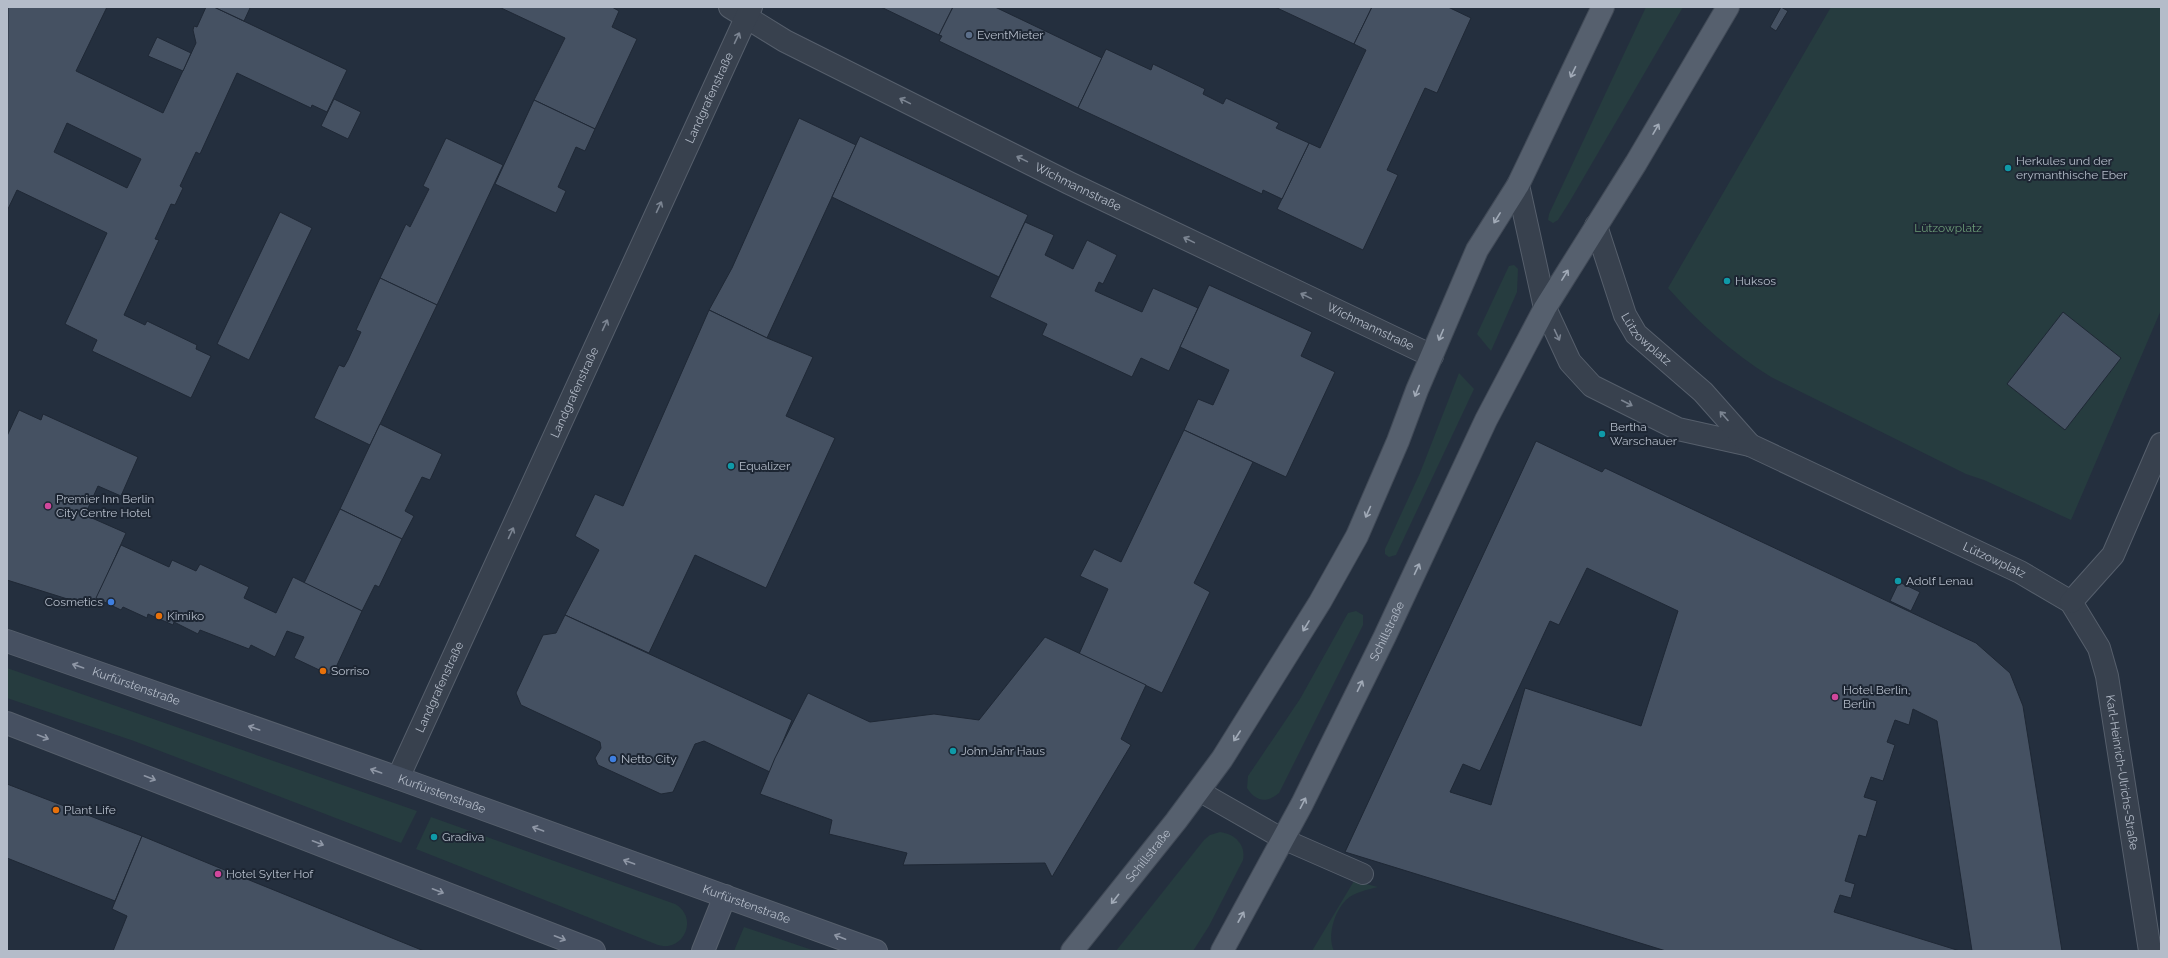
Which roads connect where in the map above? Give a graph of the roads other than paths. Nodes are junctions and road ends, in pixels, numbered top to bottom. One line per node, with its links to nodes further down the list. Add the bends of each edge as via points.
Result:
1 (1604, 7): 4 (main road, one-way to 4)
2 (1728, 7): 5 (main road, one-way to 2)
3 (743, 10): 7 (street, Wichmannstraße, one-way to 3, via 1076,186 786,41); 13 (street, Landgrafenstraße, one-way to 3)
4 (1518, 185): 6 (street, Lützowplatz); 7 (main road, one-way to 7, via 1477,250)
5 (1596, 226): 6 (main road, one-way to 5); 9 (street, Lützowplatz, one-way to 5, via 1703,392 1636,334 1626,315)
6 (1545, 308): 9 (street, Lützowplatz, one-way to 9, via 1570,362 1592,386 1678,429); 15 (main road, Schillstraße, one-way to 6, via 1385,636 1486,420)
7 (1432, 356): 14 (main road, Schillstraße, one-way to 14, via 1357,536 1288,657)
8 (2161, 444): 10 (street, via 2113,554)
9 (1750, 445): 10 (street, Lützowplatz, via 2020,572)
10 (2070, 602): 23 (street, Karl-Heinrich-Ulrichs-Straße, via 2099,648 2107,676)
11 (7, 641): 13 (main road, Kurfürstenstraße, one-way to 11)
12 (7, 723): 18 (main road, one-way to 18)
13 (398, 778): 17 (main road, Kurfürstenstraße, one-way to 13)
14 (1199, 791): 15 (lane); 21 (main road, Schillstraße, one-way to 21)
15 (1283, 839): 16 (lane); 22 (main road, Schillstraße, one-way to 15)
16 (1363, 874)
17 (725, 896): 19 (main road); 20 (main road, Kurfürstenstraße, one-way to 17)
18 (594, 951)
19 (703, 951)
20 (876, 951)
21 (1072, 951)
22 (1222, 951)
23 (2150, 951)

